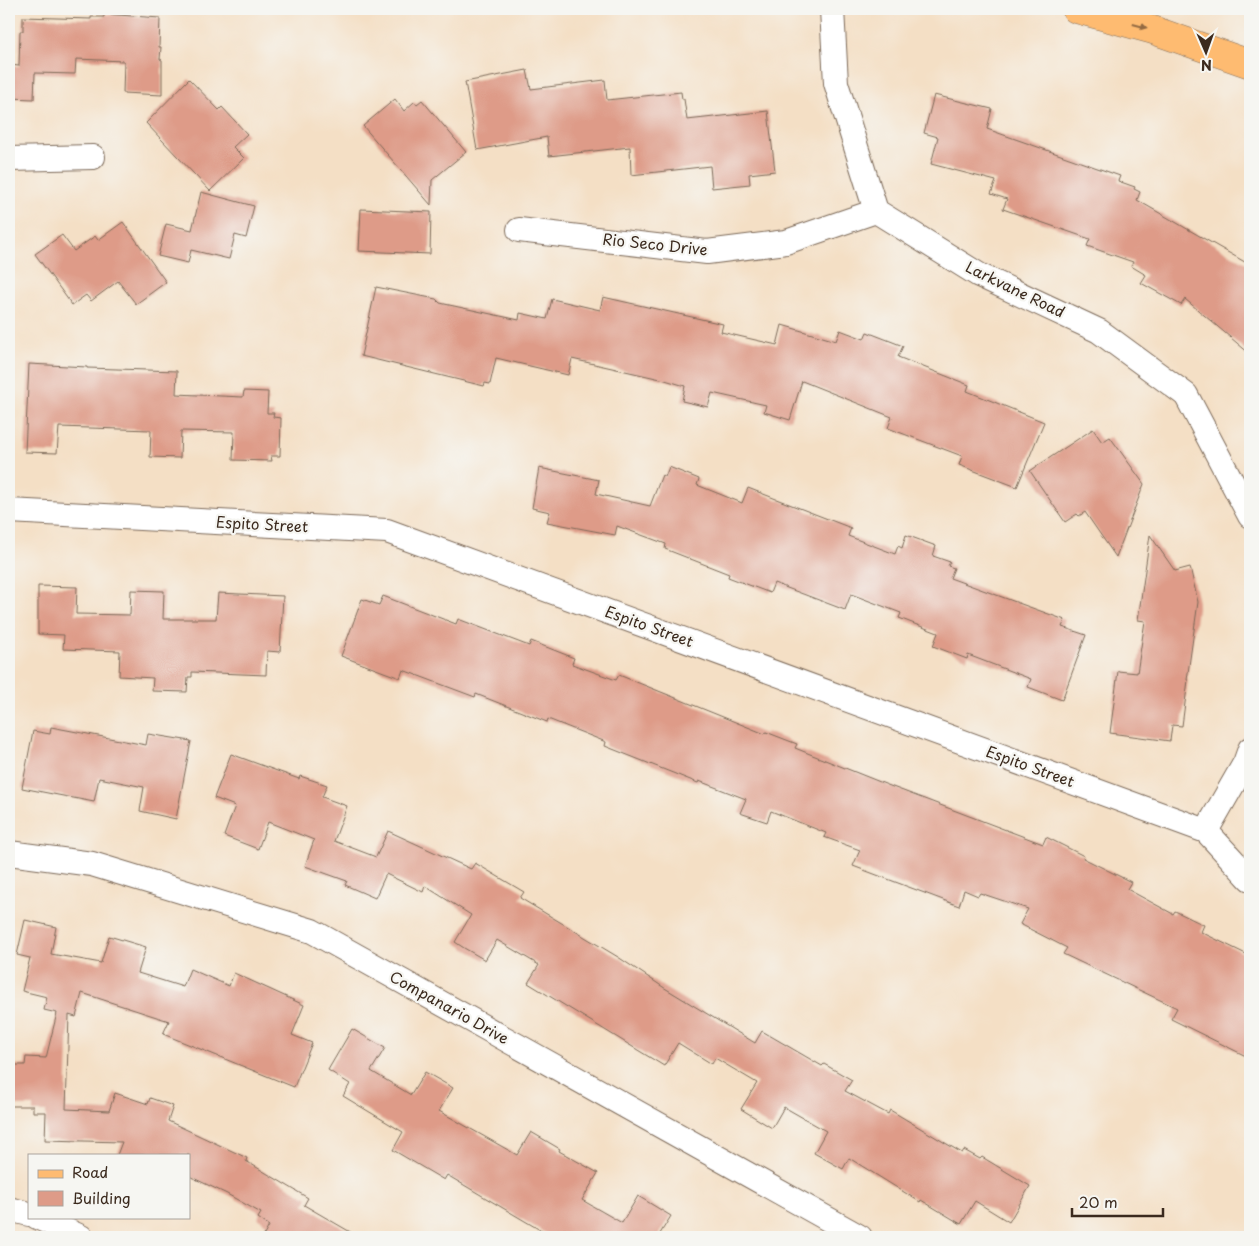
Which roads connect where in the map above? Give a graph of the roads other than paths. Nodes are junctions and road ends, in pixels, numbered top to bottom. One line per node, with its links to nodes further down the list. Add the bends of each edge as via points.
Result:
1 (832, 9): 6 (street, via 836,83)
2 (1076, 9): 3 (main road, one-way to 3, via 1153,30)
3 (1250, 64)
4 (93, 157): 5 (street)
5 (9, 159)
6 (876, 211): 7 (street, Rio Seco Drive, via 786,242 708,252); 9 (street, Larkvane Road, via 979,275 1099,331 1186,395)
7 (519, 230)
8 (9, 511): 11 (street, Espito Street, via 387,531)
9 (1250, 516)
10 (1250, 749): 11 (street)
11 (1206, 831): 13 (street, Espito Street)
12 (9, 853): 18 (street, Companario Drive, via 92,864 312,931)
13 (1250, 880)
14 (9, 1209): 15 (street)
15 (28, 1214)
16 (39, 1218): 17 (street)
17 (80, 1237)
18 (860, 1237)

